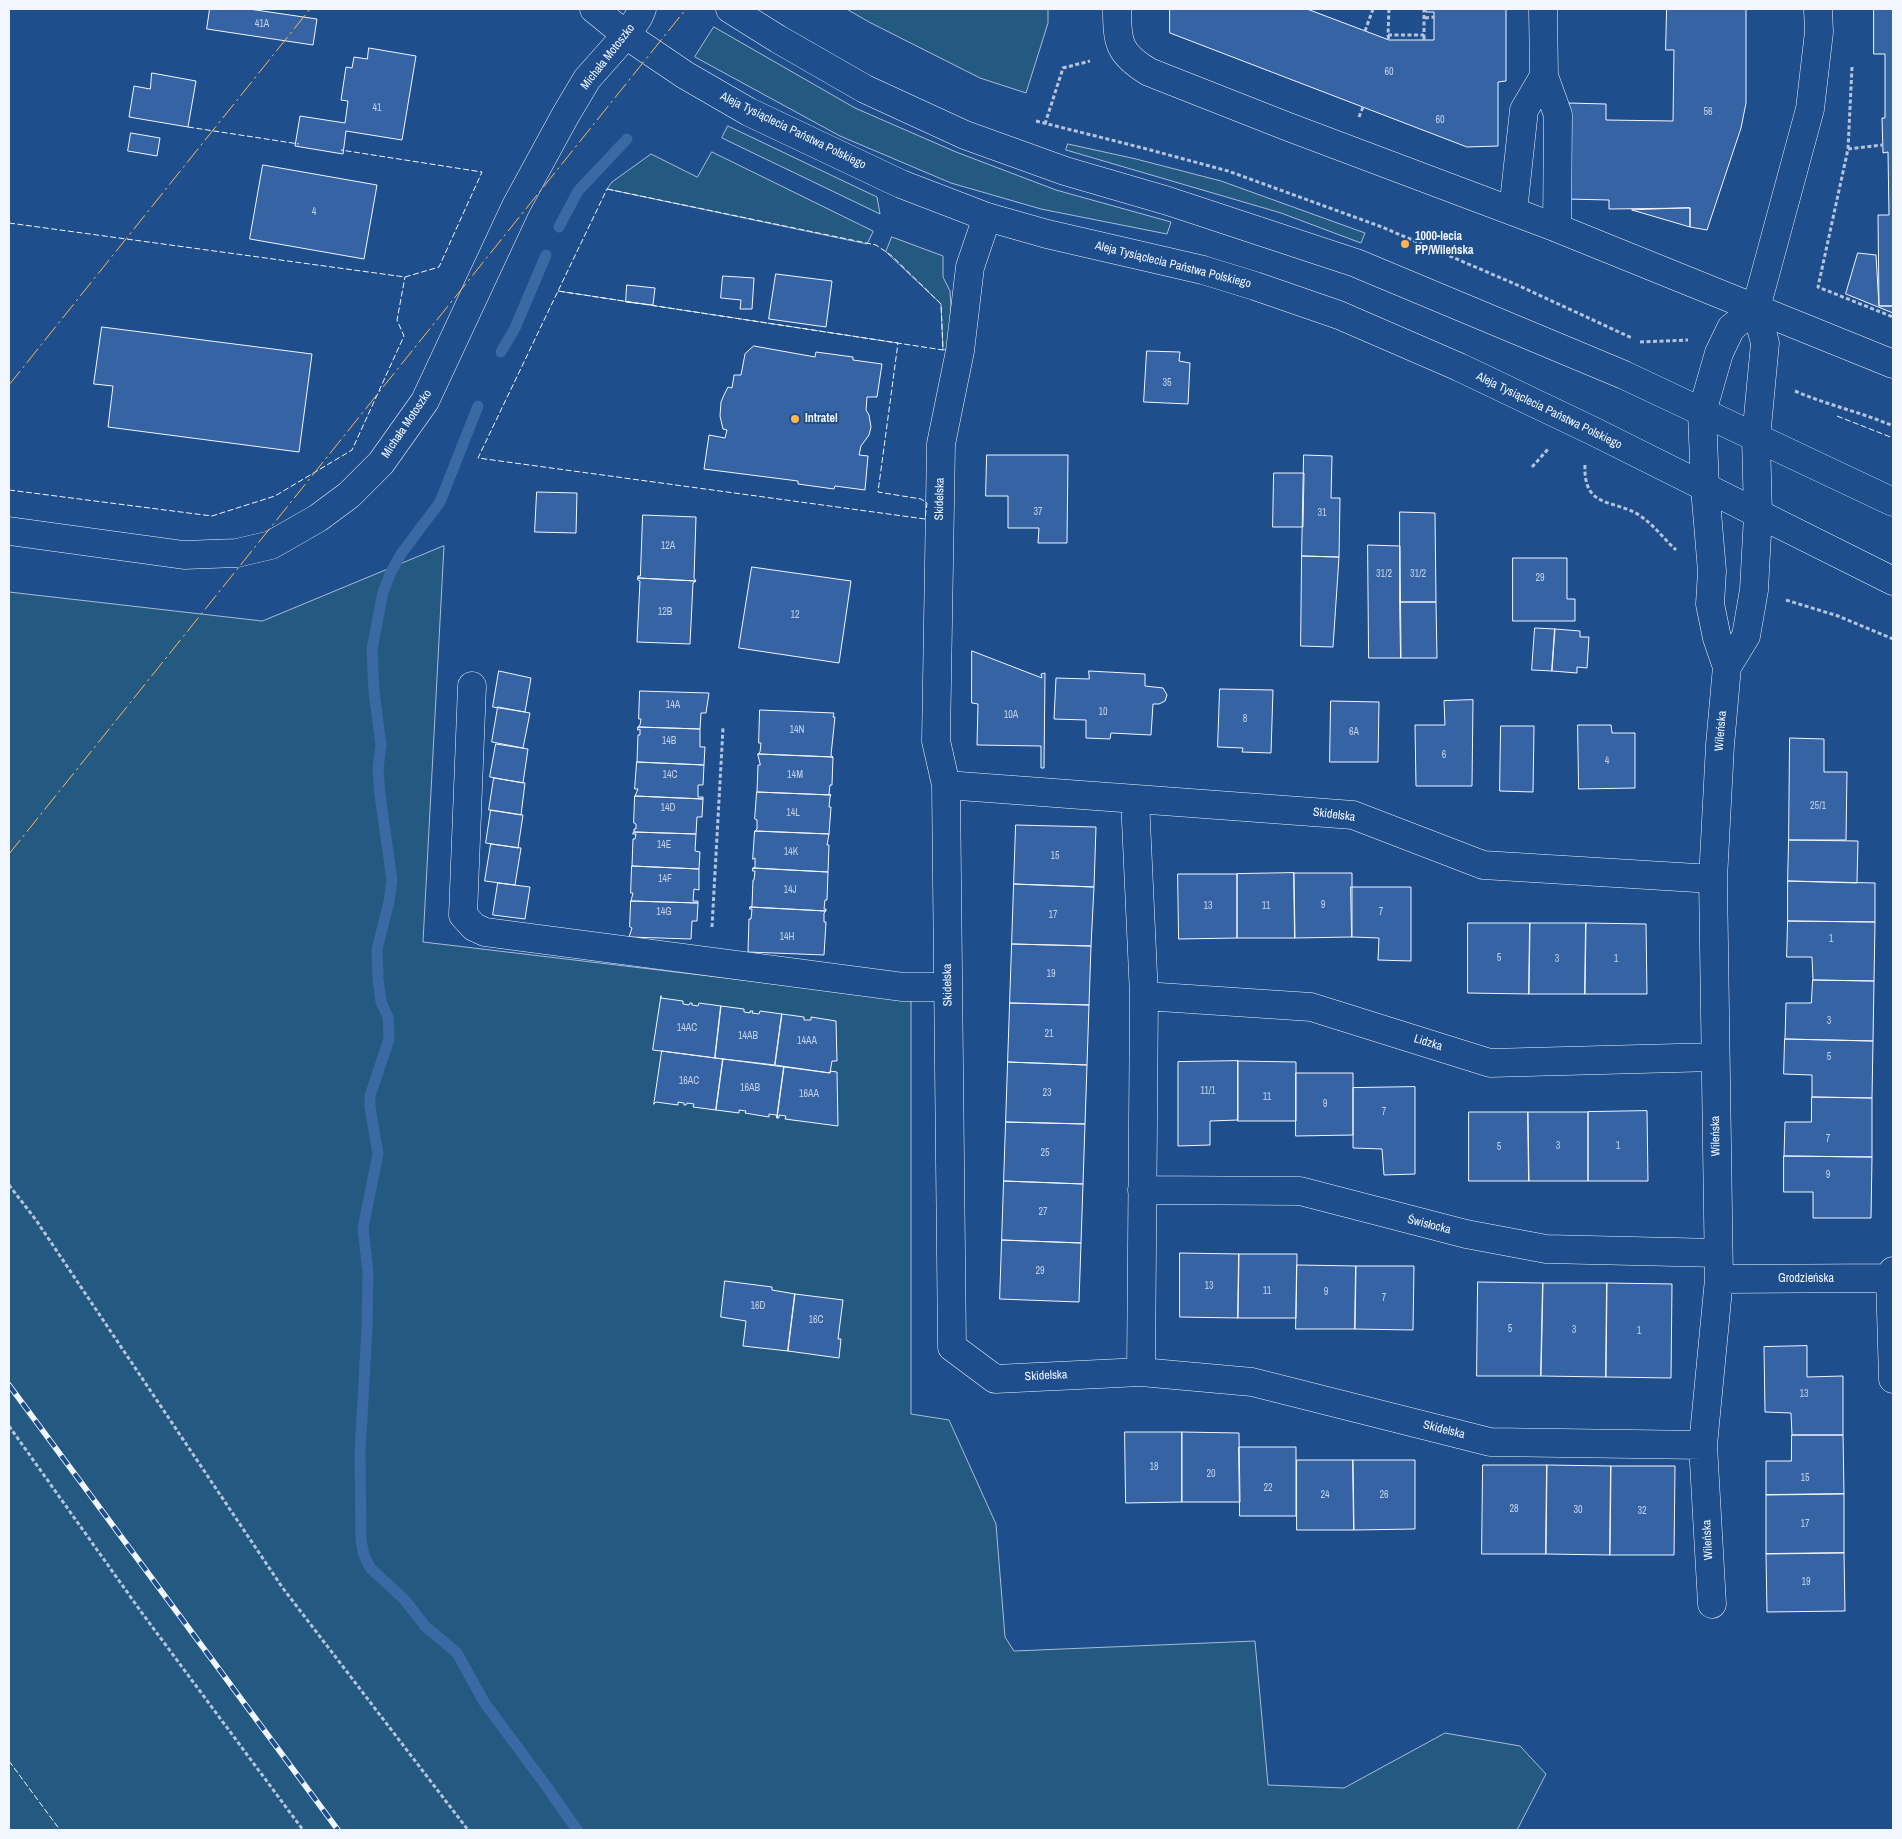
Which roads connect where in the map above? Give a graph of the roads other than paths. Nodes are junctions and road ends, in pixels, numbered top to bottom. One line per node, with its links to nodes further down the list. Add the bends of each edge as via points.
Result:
1 (594, 9): 7 (street, Aleja Tysiąclecia Państwa Polskiego)
2 (642, 9): 7 (street, Michała Motoszko)
3 (730, 9): 14 (street, via 865,89 965,135 1065,171 1356,263 1624,375)
4 (1117, 9): 9 (street, via 1118,38 1124,51 1133,62 1149,72)
5 (1543, 9): 8 (street)
6 (1818, 9): 12 (street, via 1819,32 1810,109)
7 (626, 35): 10 (street, Aleja Tysiąclecia Państwa Polskiego, via 749,112 901,184); 19 (street, Michała Motoszko, via 587,80 516,206 425,401 381,463 349,495 318,518 271,544 237,553 184,556)
8 (1544, 76): 9 (street, via 1524,110); 11 (street, via 1558,115)
9 (1513, 211): 11 (street)
10 (987, 217): 16 (street, Aleja Tysiąclecia Państwa Polskiego, via 1203,270 1339,315 1467,371); 23 (street, Skidelska, via 970,267 960,351 941,444 936,741)
11 (1557, 228): 12 (street)
12 (1756, 308): 13 (street); 14 (street, Wileńska, via 1731,328 1719,352); 15 (street, Wileńska, via 1765,343)
13 (1893, 364)
14 (1702, 412): 15 (street); 16 (street, Wileńska)
15 (1756, 438): 17 (street); 18 (street, Wileńska)
16 (1705, 488): 18 (street, Aleja Tysiąclecia Państwa Polskiego); 21 (street, Wileńska, via 1712,571 1710,604)
17 (1893, 502)
18 (1758, 515): 20 (street, Aleja Tysiąclecia Państwa Polskiego); 21 (street, Wileńska, via 1754,590 1746,636)
19 (9, 531)
20 (1893, 581)
21 (1727, 667): 25 (street, Wileńska)
22 (472, 686): 26 (street, via 463,915 474,927 486,932 903,987)
23 (946, 785): 24 (street, Skidelska); 26 (street, Skidelska)
24 (1134, 799): 25 (street, Skidelska, via 1353,815 1483,865); 27 (street)
25 (1713, 878): 28 (street, Wileńska)
26 (948, 987): 32 (street, Skidelska, via 952,1347 995,1378)
27 (1144, 996): 28 (street, Lidzka, via 1311,1007 1490,1063); 29 (street)
28 (1715, 1058): 30 (street, Wileńska)
29 (1142, 1190): 30 (street, Świsłocka, via 1300,1191 1466,1234 1546,1249); 32 (street)
30 (1719, 1266): 31 (street, Grodzieńska); 34 (street, Wileńska)
31 (1892, 1276): 33 (street)
32 (1141, 1372): 34 (street, Skidelska, via 1252,1382 1490,1442)
33 (1893, 1379)
34 (1703, 1445): 35 (street, Wileńska)
35 (1712, 1604)

